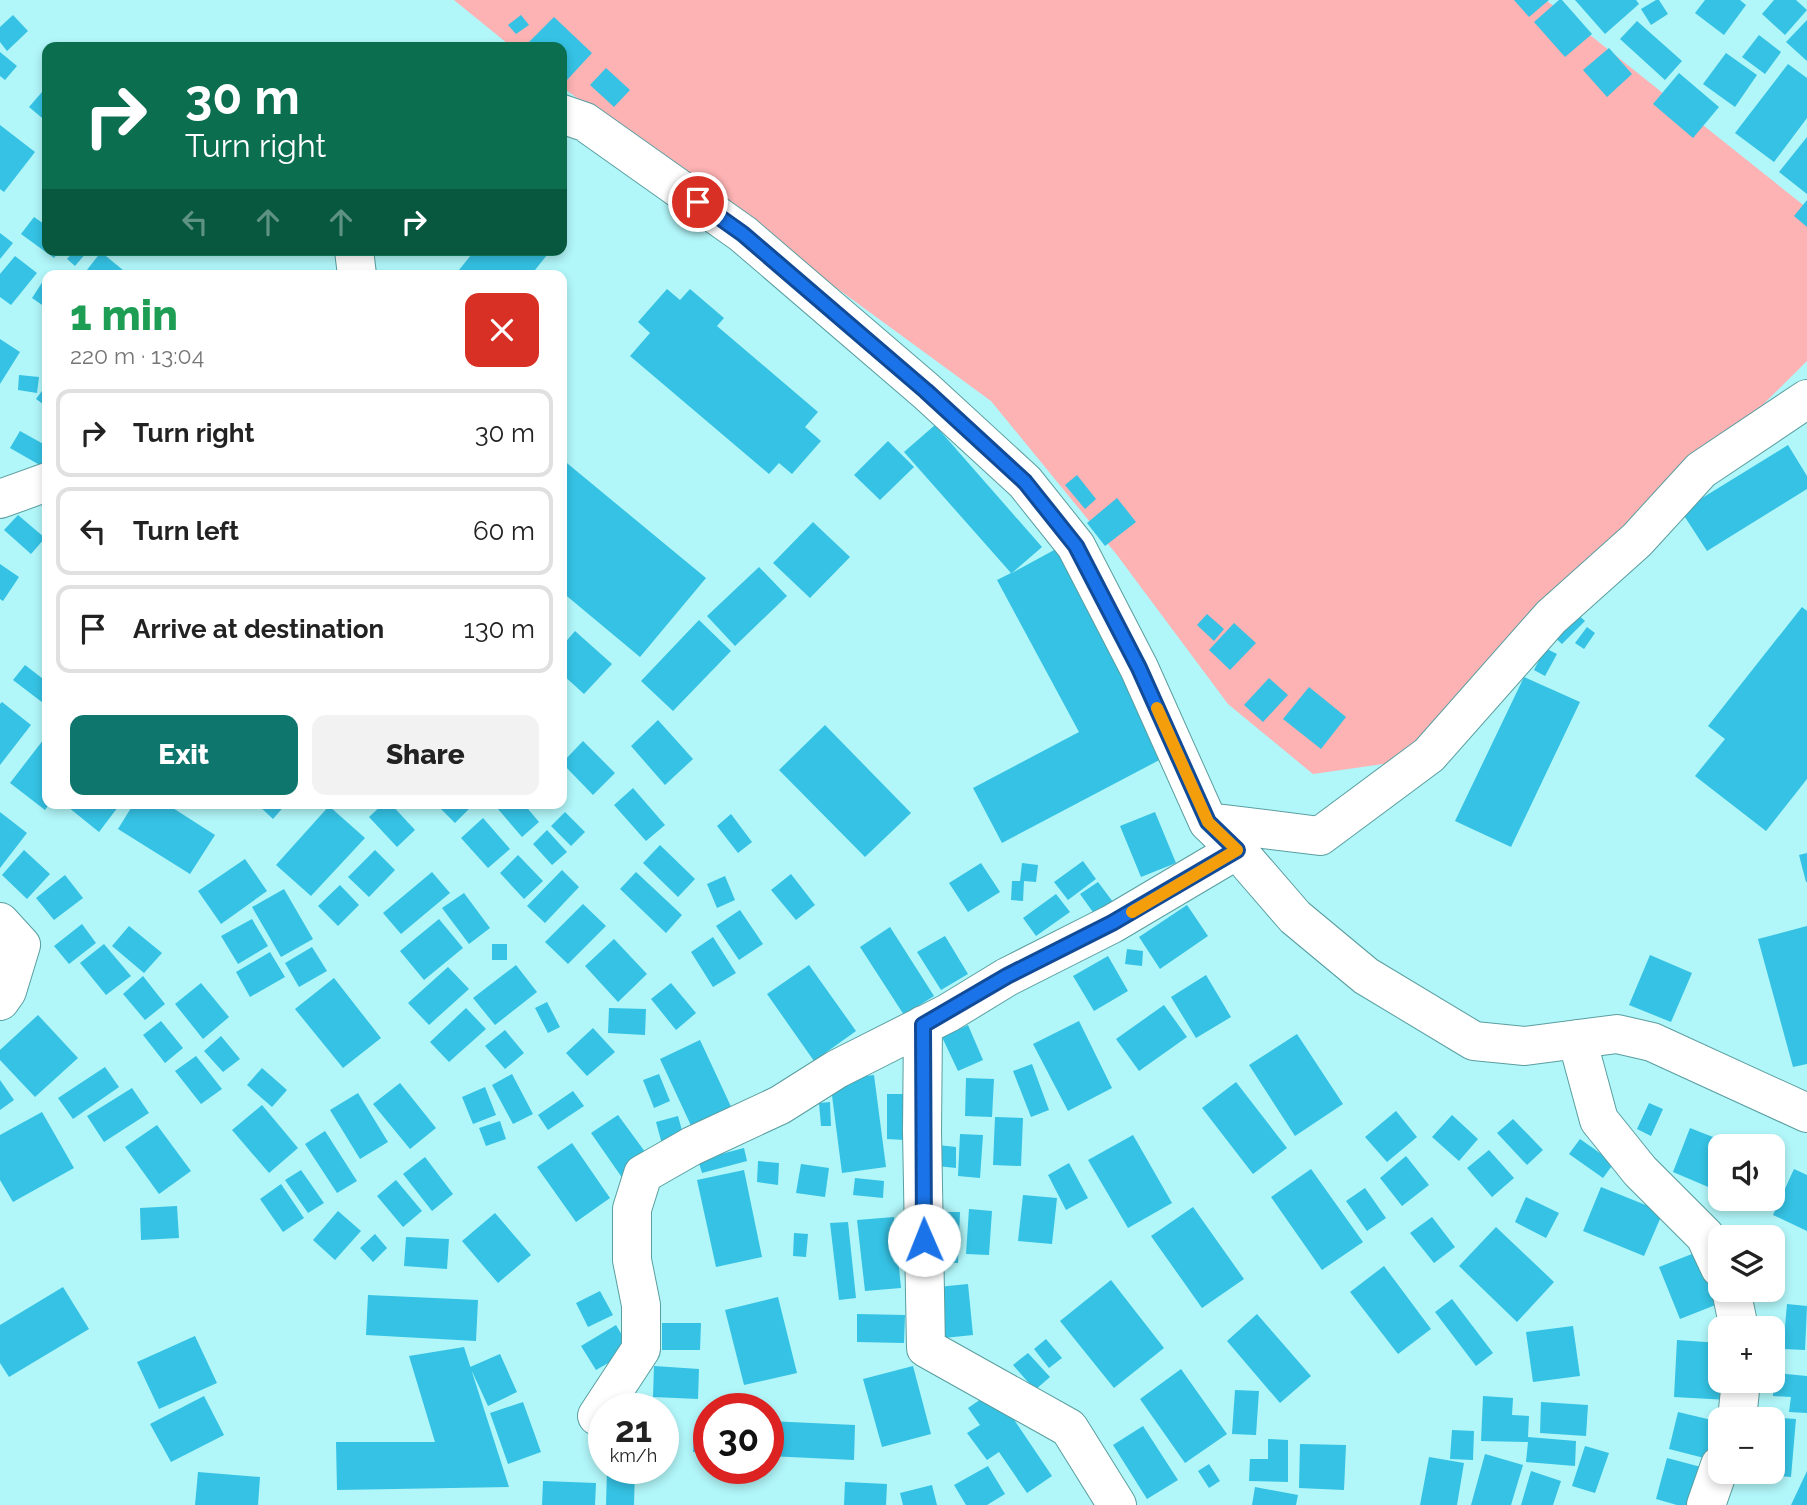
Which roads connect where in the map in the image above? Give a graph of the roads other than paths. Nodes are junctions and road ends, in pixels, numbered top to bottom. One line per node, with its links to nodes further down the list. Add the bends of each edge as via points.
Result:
1 (567, 116): 5 (street, via 585,122 743,234 1025,482 1076,546 1139,668)
2 (1807, 399): 5 (street, via 1702,470 1637,540 1551,617 1429,755 1320,836)
3 (42, 484): 4 (street)
4 (0, 499)
5 (1208, 822): 6 (street)
6 (1237, 850): 9 (street); 10 (street, via 1295,917 1366,976 1474,1041 1525,1046)
7 (0, 922): 8 (street, via 21,945)
8 (0, 1001)
9 (923, 1025): 13 (street, via 643,1174 632,1209 641,1349); 15 (street, via 926,1348 1069,1428)
10 (1577, 1039): 11 (street, via 1617,1034 1652,1042); 12 (street, via 1599,1120)
11 (1807, 1113)
12 (1708, 1242)
13 (612, 1393)
14 (1713, 1484): 16 (street)
15 (1116, 1505)
16 (1706, 1505)

